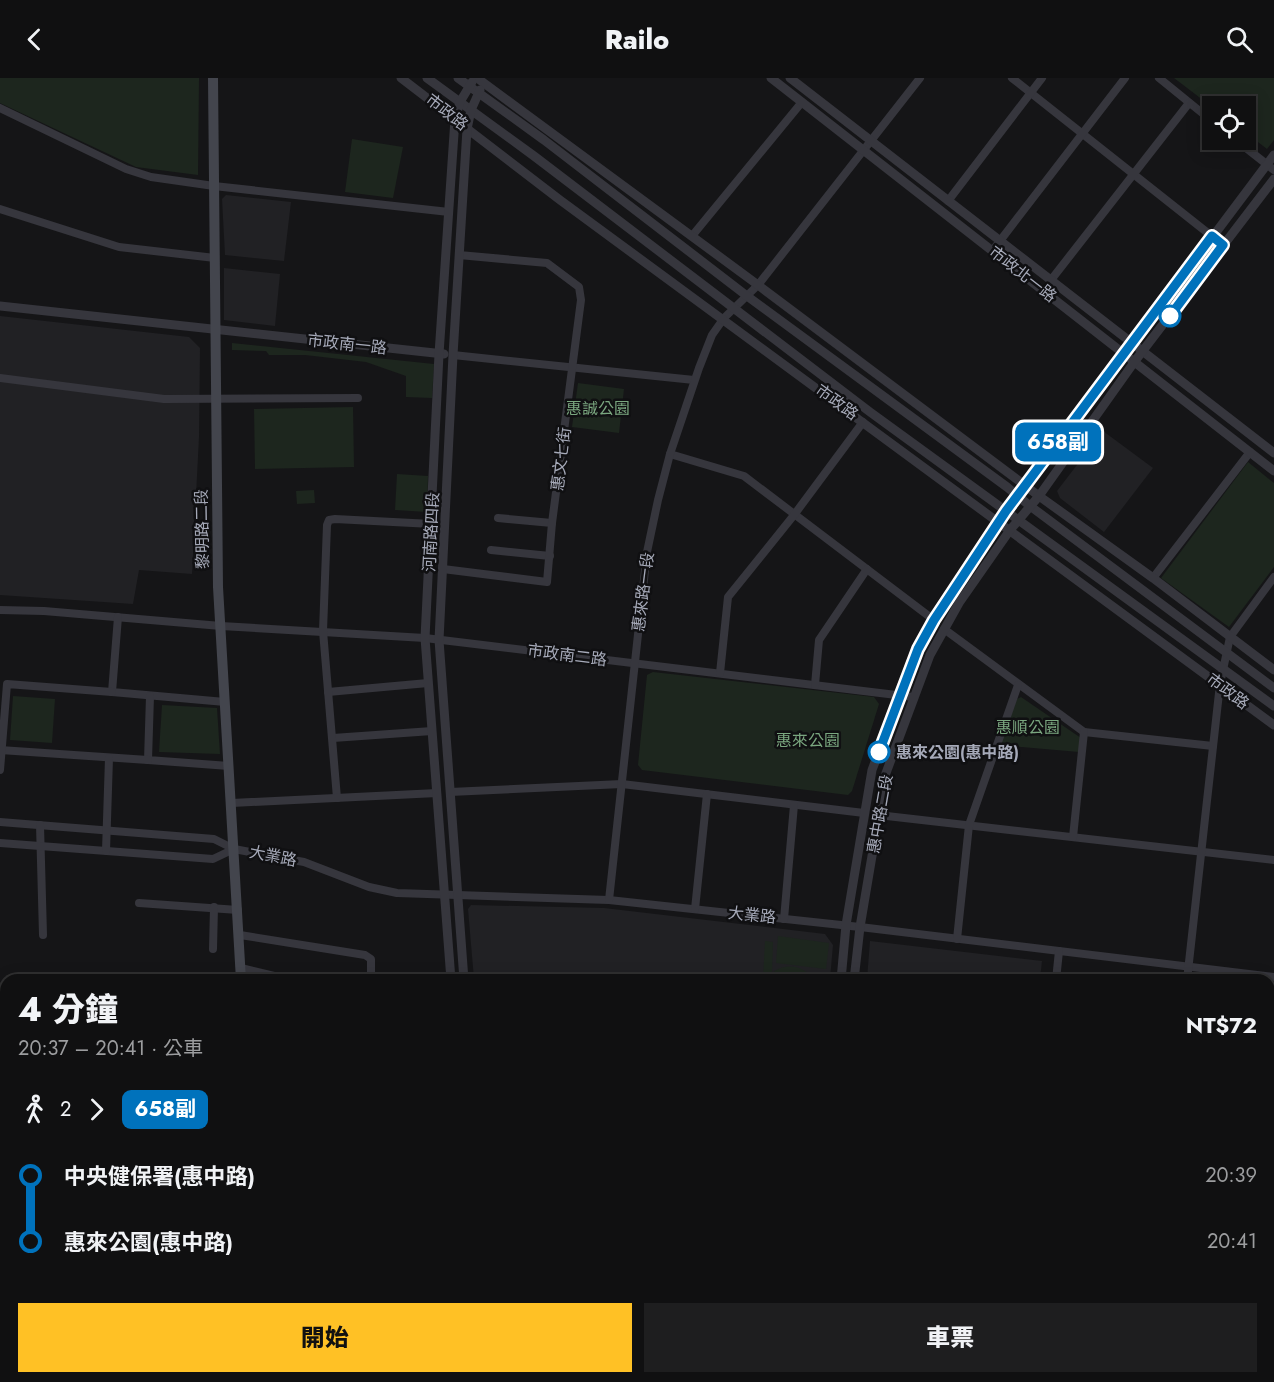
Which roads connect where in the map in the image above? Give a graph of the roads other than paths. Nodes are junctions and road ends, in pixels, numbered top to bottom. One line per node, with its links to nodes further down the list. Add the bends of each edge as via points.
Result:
1 (213, 78): 31 (main road, 黎明路二段)
2 (401, 78): 21 (street, 市政路)
3 (427, 78): 15 (street, 市政路)
4 (458, 78): 12 (street, 市政路)
5 (771, 78): 16 (street, 市政北一路)
6 (790, 78): 24 (street, 市政北一路)
7 (920, 78): 24 (street, 惠來路一段)
8 (1012, 78): 14 (street)
9 (1042, 78): 14 (street)
10 (1125, 78): 23 (street)
11 (1159, 78): 17 (street)
12 (479, 81): 13 (street, 河南路四段); 15 (street, 河南路四段); 35 (street, 市政路)
13 (477, 93): 19 (street, 河南路四段); 44 (street, 市政路, via 544,140)
14 (1031, 93): 23 (street); 32 (street)
15 (460, 102): 19 (street, 市政路); 21 (street, 河南路四段)
16 (802, 102): 25 (street, 市政北一路); 35 (street)
17 (1189, 102): 20 (street); 29 (street)
18 (0, 108): 31 (street, via 126,169 151,177)
19 (471, 110): 22 (street, 河南路四段); 44 (street, 市政路)
20 (1202, 113)
21 (455, 118): 22 (street, 市政路); 34 (street, 河南路四段)
22 (467, 129): 40 (street, 河南路四段); 46 (street, 市政路)
23 (1082, 134): 29 (street); 37 (street)
24 (870, 140): 25 (street, 惠來路一段); 32 (street, 市政北一路)
25 (863, 150): 39 (street, 市政北一路); 43 (street, 惠來路一段)
26 (1249, 150): 28 (street)
27 (1274, 155): 28 (street, 惠中路二段)
28 (1270, 167): 36 (street, 惠中路二段)
29 (1133, 174): 36 (street); 42 (street)
30 (1274, 179): 38 (street, 惠中路二段)
31 (214, 186): 34 (street); 41 (main road, 黎明路二段)
32 (948, 201): 37 (street, 市政北一路)
33 (0, 210): 41 (street, via 119,247)
34 (449, 212): 51 (street, 河南路四段)
35 (692, 236): 43 (street, 市政路)
36 (1212, 236): 38 (street); 48 (street, 惠中路二段)
37 (1000, 241): 39 (street); 42 (street, 市政北一路)
38 (1223, 245): 49 (street, 惠中路二段)
39 (993, 250): 50 (street, 市政北一路)
40 (459, 255): 52 (street, 河南路四段); 54 (street, 惠文七街, via 547,263 579,287)
41 (215, 258): 47 (main road, 黎明路二段)
42 (1051, 280): 48 (street, 市政北一路)
43 (758, 285): 44 (street, 惠來路一段); 64 (street, 市政路)
44 (740, 302): 46 (street, 惠來路一段); 65 (street, 市政路); 68 (street, 市政路, via 870,412)
45 (0, 306): 47 (street, 市政南一路)
46 (724, 318): 56 (street, 惠來路一段, via 712,335); 59 (street, 市政路)
47 (215, 329): 51 (street, 市政南一路); 57 (main road, 黎明路二段)
48 (1132, 343): 49 (street, 市政北一路); 50 (street, 惠中路二段)
49 (1143, 351): 53 (street, 惠中路二段); 61 (street, 市政北一路)
50 (1124, 353): 53 (street, 市政北一路); 64 (street, 惠中路二段)
51 (439, 354): 52 (street, 市政南一路); 73 (street, 河南路四段)
52 (453, 355): 54 (street, 市政南一路); 78 (street, 河南路四段)
53 (1136, 361): 60 (street, 市政北一路); 66 (street, 惠中路二段)
54 (573, 368): 56 (street, 市政南一路); 74 (street, 惠文七街)
55 (0, 378): 57 (street, via 164,399)
56 (694, 381): 62 (street, 惠來路一段)
57 (216, 398): 58 (street); 85 (main road, 黎明路二段)
58 (358, 398)
59 (863, 422): 69 (street); 72 (street, 市政路)
60 (1250, 452): 63 (street, 市政北一路); 81 (street)
61 (1274, 453)
62 (670, 454): 69 (street, via 744,476); 92 (street, 惠來路一段, via 647,552)
63 (1274, 471)
64 (1025, 486): 65 (street, 惠中路二段); 66 (street, 市政路)
65 (1018, 496): 67 (street, 市政路); 68 (street, 惠中路二段)
66 (1039, 496): 67 (street, 惠中路二段); 81 (street, 市政路)
67 (1030, 506): 71 (street, 惠中路二段); 91 (street, 市政路)
68 (1006, 511): 71 (street, 市政路); 72 (street, 惠中路二段)
69 (794, 515): 79 (street); 95 (street, via 728,597)
70 (498, 518): 74 (street)
71 (1018, 520): 75 (street, 惠中路二段); 93 (street, 市政路)
72 (999, 522): 75 (street, 市政路); 84 (street, 惠中路二段)
73 (432, 524): 87 (street, via 329,520); 89 (street, 河南路四段)
74 (552, 524): 77 (street, 惠文七街)
75 (1010, 530): 86 (street, 惠中路二段); 97 (street, 市政路)
76 (491, 550): 77 (street)
77 (550, 556): 78 (street, 惠文七街, via 547,582)
78 (443, 569): 90 (street, 河南路四段)
79 (867, 569): 84 (street); 98 (street, via 819,640)
80 (1274, 577): 88 (street)
81 (1153, 578): 88 (street, 市政路)
82 (0, 610): 83 (street, 市政南二路)
83 (118, 617): 85 (street, 市政南二路); 101 (street)
84 (934, 620): 103 (street, 惠中路二段)
85 (220, 626): 87 (street, 市政南二路); 106 (main road, 黎明路二段)
86 (944, 629): 99 (street); 105 (street, 惠中路二段)
87 (323, 631): 89 (street, 市政南二路); 102 (street)
88 (1230, 637): 91 (street); 94 (street, 市政路)
89 (425, 638): 90 (street, 市政南二路); 96 (street, 河南路四段)
90 (439, 640): 92 (street, 市政南二路); 119 (street, 河南路四段)
91 (1226, 652): 93 (street); 100 (street, 市政路)
92 (635, 663): 95 (street, 市政南二路); 118 (street, 惠來路一段)
93 (1222, 667): 97 (street); 107 (street, 市政路)
94 (1274, 670)
95 (720, 674): 98 (street, 市政南二路)
96 (428, 683): 102 (street); 109 (street, 河南路四段)
97 (1220, 684): 108 (street, 市政路); 112 (street)
98 (815, 685): 103 (street, 市政南二路)
99 (1018, 685): 110 (street); 129 (street)
100 (1274, 688)
101 (112, 692): 104 (street); 113 (street, via 7,684)
102 (328, 692): 111 (street)
103 (899, 695): 105 (street, 市政南二路); 125 (street, 惠中路二段, via 872,770)
104 (150, 696): 106 (street); 115 (street)
105 (913, 697): 126 (street, 惠中路二段, via 886,773)
106 (225, 702): 116 (main road, 黎明路二段)
107 (1274, 706)
108 (1274, 725)
109 (432, 731): 111 (street); 120 (street, 河南路四段)
110 (1084, 732): 112 (street); 131 (street)
111 (333, 738): 122 (street)
112 (1213, 746): 136 (street)
113 (1, 750): 114 (street); 117 (street)
114 (109, 758): 115 (street); 130 (street)
115 (148, 760): 116 (street)
116 (229, 766): 123 (main road, 黎明路二段)
117 (0, 770)
118 (622, 784): 119 (street); 121 (street); 140 (street, 惠來路一段)
119 (450, 792): 139 (street, 河南路四段)
120 (437, 794): 122 (street); 138 (street, 河南路四段)
121 (707, 794): 124 (street); 143 (street)
122 (337, 798): 123 (street)
123 (232, 803): 134 (main road, 黎明路二段)
124 (794, 804): 125 (street); 145 (street)
125 (864, 813): 146 (street, 惠中路二段)
126 (878, 815): 129 (street); 147 (street, 惠中路二段)
127 (0, 822): 128 (street, 大業路)
128 (40, 825): 130 (street, 大業路); 133 (street)
129 (969, 825): 131 (street); 150 (street)
130 (107, 831): 134 (street, 大業路, via 214,839); 135 (street)
131 (1073, 837): 136 (street)
132 (0, 843): 133 (street, 大業路)
133 (40, 846): 135 (street, 大業路); 148 (street)
134 (234, 849): 135 (street, 大業路, via 213,859); 138 (street, 大業路, via 304,862 369,887); 144 (main road, 黎明路二段)
135 (106, 851)
136 (1201, 852): 137 (street); 153 (street)
137 (1274, 860)
138 (445, 895): 139 (street, 大業路); 156 (street, 河南路四段)
139 (458, 895): 140 (street, 大業路); 157 (street, 河南路四段)
140 (609, 900): 143 (street, 大業路)
141 (139, 903): 142 (street)
142 (214, 907): 144 (street); 151 (street)
143 (695, 909): 145 (street, 大業路)
144 (238, 910): 149 (main road, 黎明路二段)
145 (783, 919): 146 (street, 大業路)
146 (846, 926): 147 (street, 大業路); 158 (street, 惠中路二段)
147 (860, 927): 150 (street, 大業路); 159 (street, 惠中路二段)
148 (43, 935)
149 (240, 935): 154 (main road, 黎明路二段); 155 (street, via 365,955 371,959)
150 (957, 939): 152 (street, 大業路)
151 (213, 949)
152 (1059, 951): 153 (street, 大業路); 160 (street)
153 (1188, 967): 161 (street); 162 (street, 大業路)
154 (241, 974)
155 (371, 974)
156 (451, 974)
157 (464, 974)
158 (842, 974)
159 (855, 974)
160 (1057, 974)
161 (1187, 974)
162 (1243, 974)

